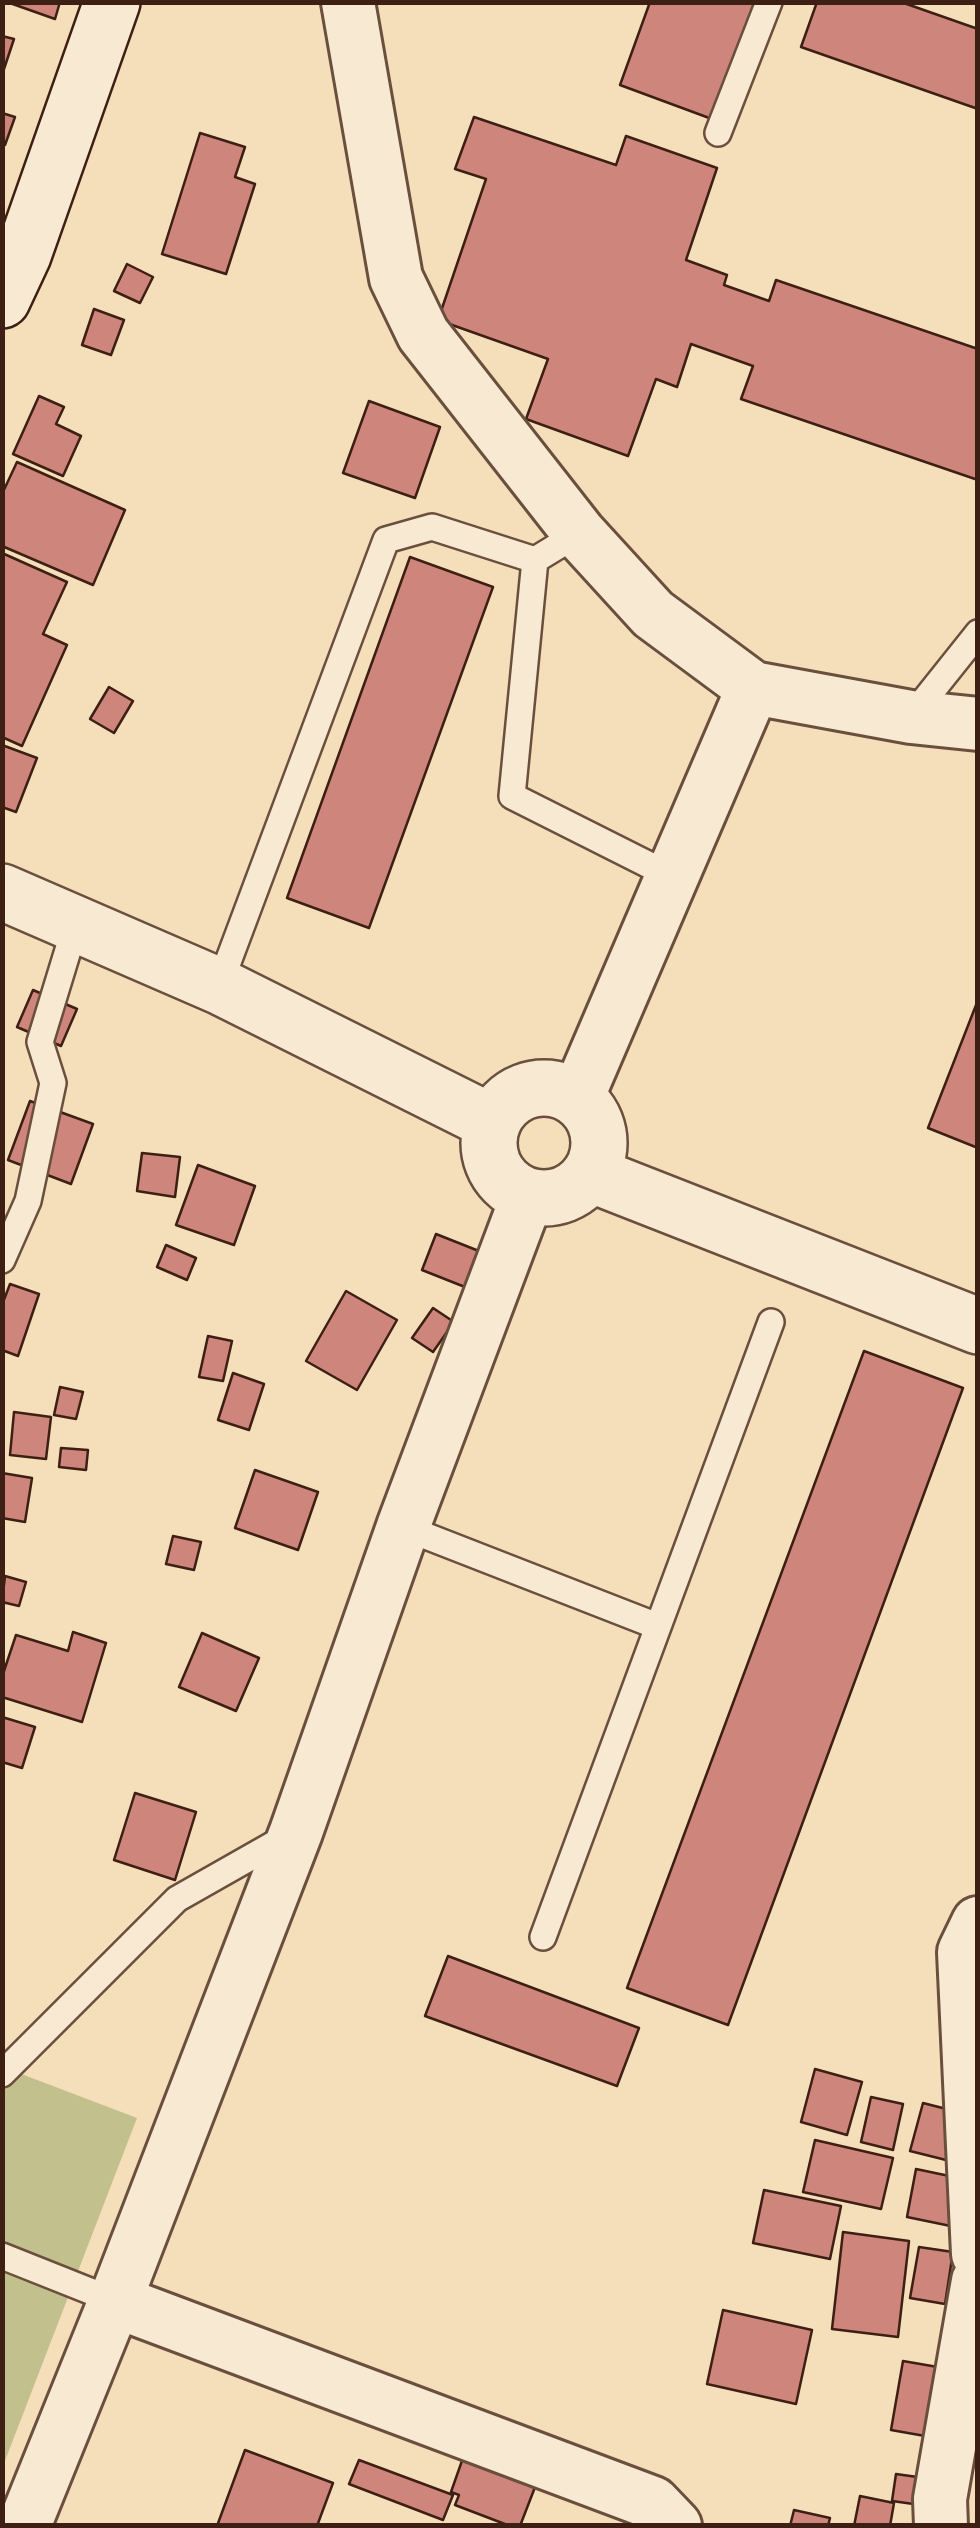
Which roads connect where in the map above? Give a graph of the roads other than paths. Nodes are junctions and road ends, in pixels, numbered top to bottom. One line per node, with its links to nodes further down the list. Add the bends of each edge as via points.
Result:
1 (112, 2): 5 (street)
2 (348, 2): 6 (street, via 396,278 424,334)
3 (770, 2): 4 (lane)
4 (718, 133)
5 (9, 267)
6 (579, 533): 7 (lane); 9 (street, via 653,614)
7 (535, 560): 12 (lane, via 512,796); 15 (lane, via 432,527 386,540)
8 (978, 633): 10 (lane)
9 (753, 688): 10 (street); 12 (street)
10 (911, 716): 11 (street)
11 (978, 724)
12 (673, 877): 16 (street)
13 (2, 892): 14 (street)
14 (76, 924): 15 (street); 20 (lane, via 40,1042 53,1083 32,1184)
15 (220, 986): 17 (street)
16 (577, 1098): 17 (street, via 558,1089 528,1091 504,1106); 18 (street, via 599,1134)
17 (493, 1123): 19 (street, via 491,1158 499,1174)
18 (590, 1174): 19 (street, via 562,1195); 22 (street)
19 (528, 1195): 23 (street)
20 (2, 1260)
21 (771, 1322): 24 (lane)
22 (978, 1326)
23 (403, 1527): 24 (lane); 25 (street)
24 (657, 1626): 27 (lane)
25 (296, 1832): 28 (lane, via 177,1899); 33 (street)
26 (978, 1922): 29 (street, via 964,1952)
27 (543, 1937)
28 (2, 2074)
29 (974, 2164): 30 (street)
30 (978, 2254)
31 (2, 2256): 33 (lane)
32 (978, 2281): 36 (street, via 940,2499)
33 (115, 2301): 34 (street); 35 (street, via 653,2502)
34 (24, 2526)
35 (675, 2526)
36 (941, 2526)

